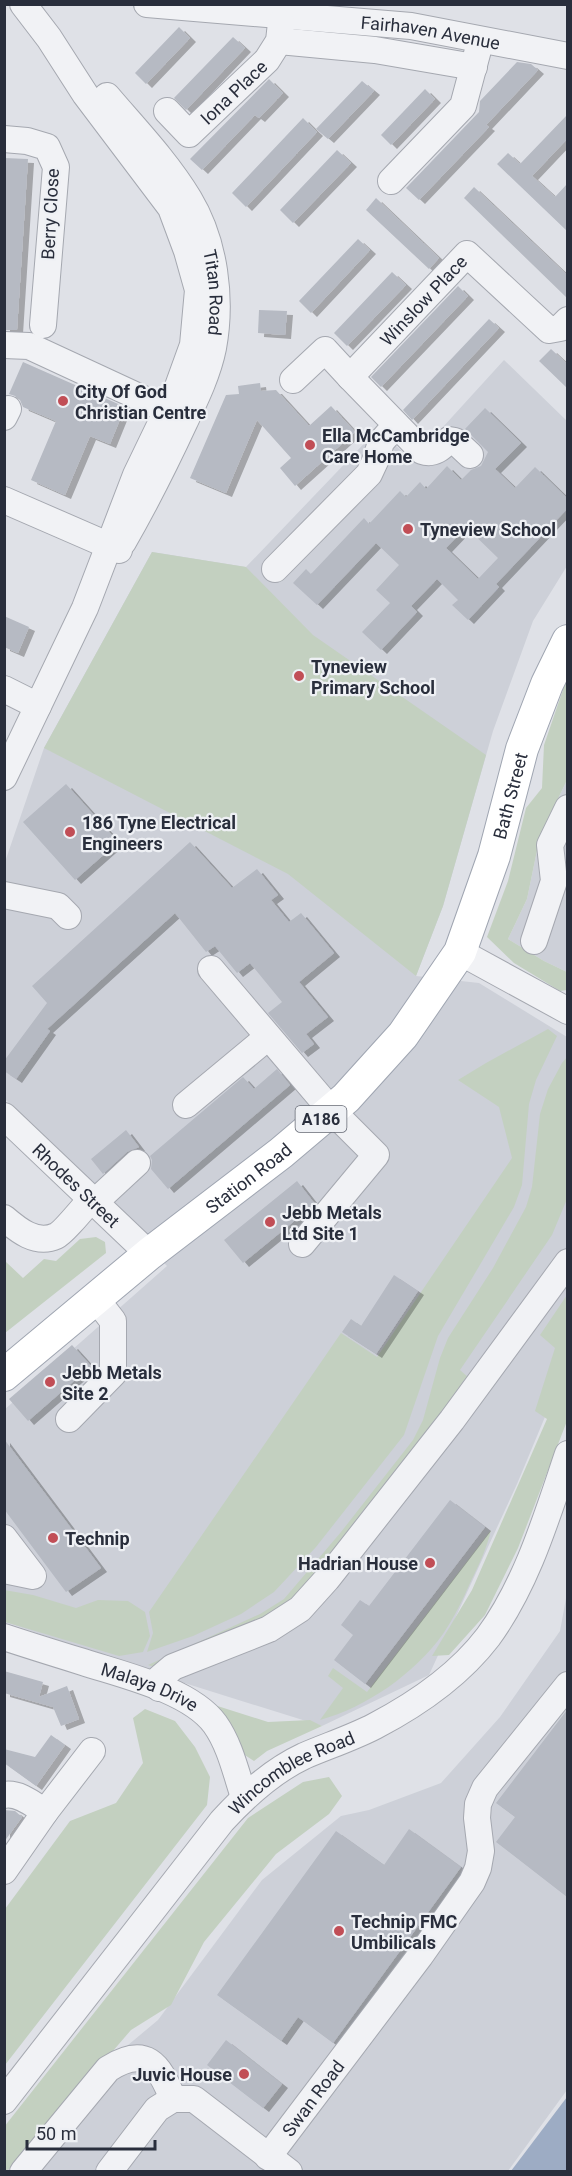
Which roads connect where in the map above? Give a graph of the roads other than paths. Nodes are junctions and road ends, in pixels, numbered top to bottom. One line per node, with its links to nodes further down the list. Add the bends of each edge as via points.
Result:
1 (23, 4): 5 (street, Titan Road)
2 (148, 5): 4 (street, Fairhaven Avenue)
3 (320, 11): 4 (street, Fairhaven Avenue); 6 (street, Fairhaven Avenue)
4 (280, 28): 8 (street); 9 (street, Iona Place, via 267,60 189,134)
5 (49, 38): 17 (street, Titan Road, via 85,94 171,208 187,251 198,290 193,345); 21 (street, Titan Road, via 99,87 165,164 190,200 210,246 217,294 213,349 196,398 156,486)
6 (481, 38): 7 (street, Fairhaven Avenue); 8 (street)
7 (567, 56)
8 (474, 67): 11 (street, via 463,106)
9 (167, 111)
10 (4, 140): 13 (street, Berry Close, via 47,147 56,167)
11 (391, 181)
12 (567, 320): 15 (street, Winslow Place, via 560,328 549,330 466,254)
13 (43, 325)
14 (4, 345): 17 (street, via 29,346)
15 (350, 377): 16 (street, via 325,350); 18 (street)
16 (293, 380)
17 (167, 410): 21 (street, Titan Road, via 136,475)
18 (404, 434): 19 (street, via 422,451 439,450 449,440); 22 (street, via 381,442 369,474)
19 (470, 455)
20 (4, 500): 21 (street)
21 (113, 548): 25 (street, Titan Road)
22 (275, 569)
23 (567, 641): 31 (main road, Bath Street / A186, via 522,749 494,856)
24 (4, 689): 25 (street)
25 (38, 706): 26 (street, Titan Road)
26 (4, 777)
27 (567, 808): 30 (street, via 550,845 554,881)
28 (4, 895): 29 (street, via 58,906)
29 (68, 916)
30 (534, 941)
31 (460, 952): 33 (street); 36 (main road, Station Road / A186, via 403,1035)
32 (211, 969): 34 (street)
33 (567, 1011)
34 (268, 1037): 35 (street); 36 (street)
35 (186, 1106)
36 (331, 1110): 41 (street, via 376,1155); 42 (main road, Station Road / A186)
37 (4, 1116): 39 (street, Rhodes Street)
38 (137, 1163): 39 (street)
39 (94, 1200): 40 (street, via 56,1236 32,1237); 42 (street, Rhodes Street)
40 (4, 1218)
41 (302, 1244)
42 (149, 1254): 44 (main road, Station Road / A186)
43 (567, 1262): 52 (street, via 452,1420 300,1609 269,1629 173,1667 160,1678)
44 (96, 1299): 45 (main road, Station Road / A186); 46 (street, via 113,1321 113,1374)
45 (4, 1375)
46 (69, 1419)
47 (567, 1454): 55 (street, Wincomblee Road, via 520,1581 488,1637 469,1659 406,1708 302,1757)
48 (4, 1538): 49 (street, via 33,1576)
49 (4, 1570)
50 (4, 1637): 52 (street, Malaya Drive)
51 (567, 1685): 60 (street, Swan Road, via 484,1788 477,1818 481,1851 472,1882 358,2040)
52 (159, 1688): 55 (street, Malaya Drive, via 195,1705 215,1724)
53 (92, 1751): 56 (street)
54 (4, 1795): 56 (street, via 13,1794)
55 (244, 1797): 59 (street, Wincomblee Road)
56 (45, 1812): 57 (street)
57 (4, 1871)
58 (173, 2099): 60 (street, via 194,2099); 61 (street, via 163,2074 149,2062 137,2056 122,2060 108,2069); 62 (street, via 157,2109)
59 (4, 2101)
60 (279, 2164)
61 (23, 2172)
62 (109, 2172)

